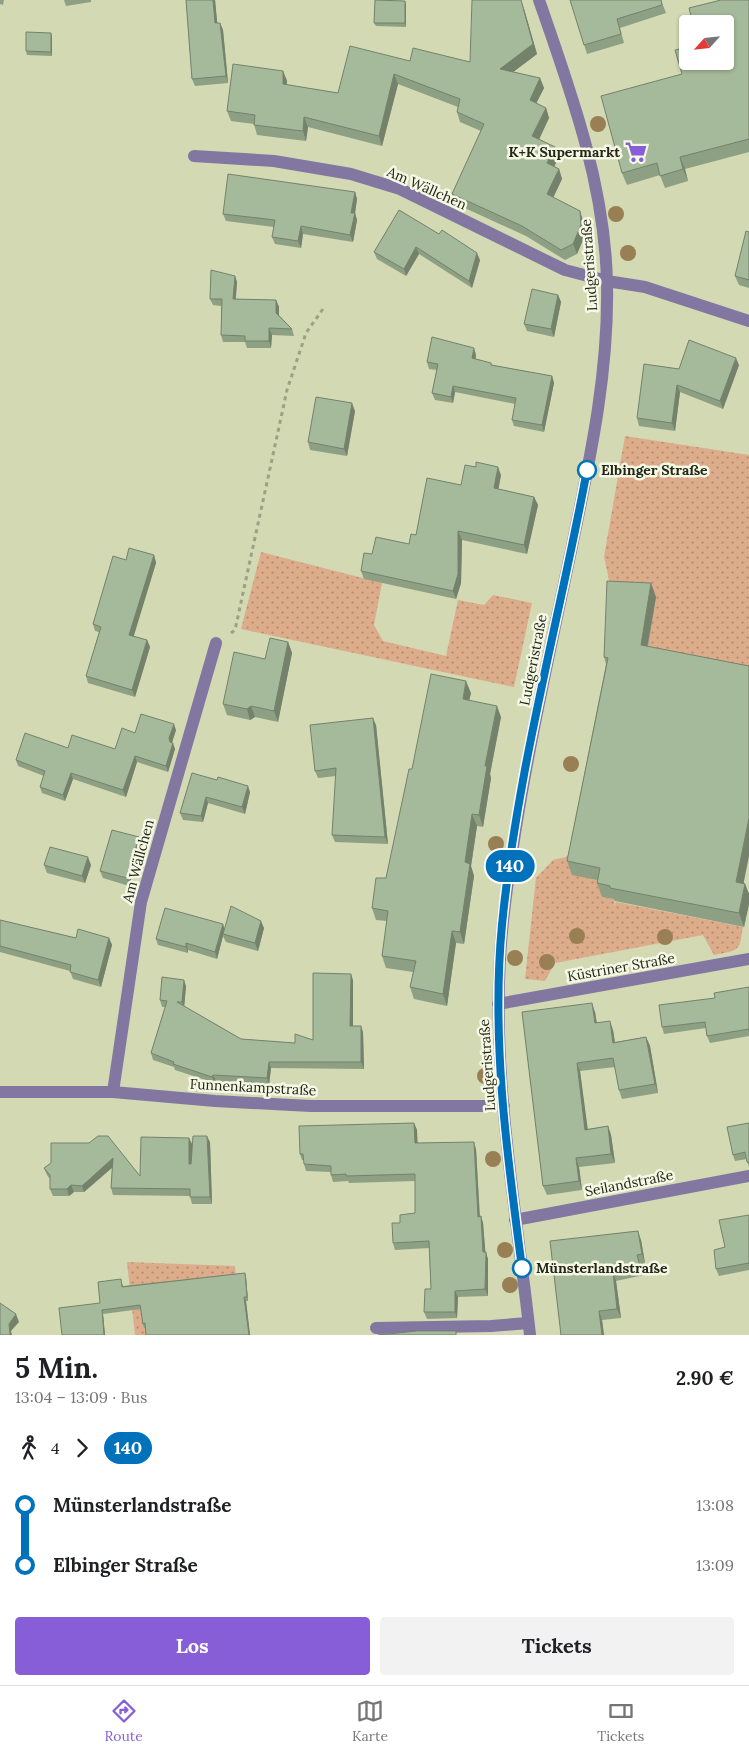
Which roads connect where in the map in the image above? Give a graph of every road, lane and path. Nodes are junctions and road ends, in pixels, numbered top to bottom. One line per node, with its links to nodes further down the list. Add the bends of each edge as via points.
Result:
1 (538, 0): 3 (street, Ludgeristraße, via 591,163 603,225)
2 (194, 156): 3 (street, Am Wällchen, via 274,162 351,174 400,190 564,270)
3 (607, 281): 5 (street, via 645,287); 8 (street, Ludgeristraße, via 601,392 518,814 502,926)
4 (325, 306): 6 (path, via 306,333 287,390 235,630)
5 (749, 321)
6 (216, 643): 10 (street, Am Wällchen, via 141,902)
7 (749, 959): 8 (street, Küstriner Straße)
8 (498, 1004): 11 (street, Ludgeristraße)
9 (0, 1092): 10 (street, Funnenkampstraße)
10 (114, 1092): 11 (street, Funnenkampstraße, via 312,1106)
11 (504, 1106): 13 (street, Ludgeristraße)
12 (749, 1176): 13 (street, Seilandstraße)
13 (515, 1220): 15 (street, Ludgeristraße)
14 (376, 1328): 15 (street, via 491,1326)
15 (529, 1329)

